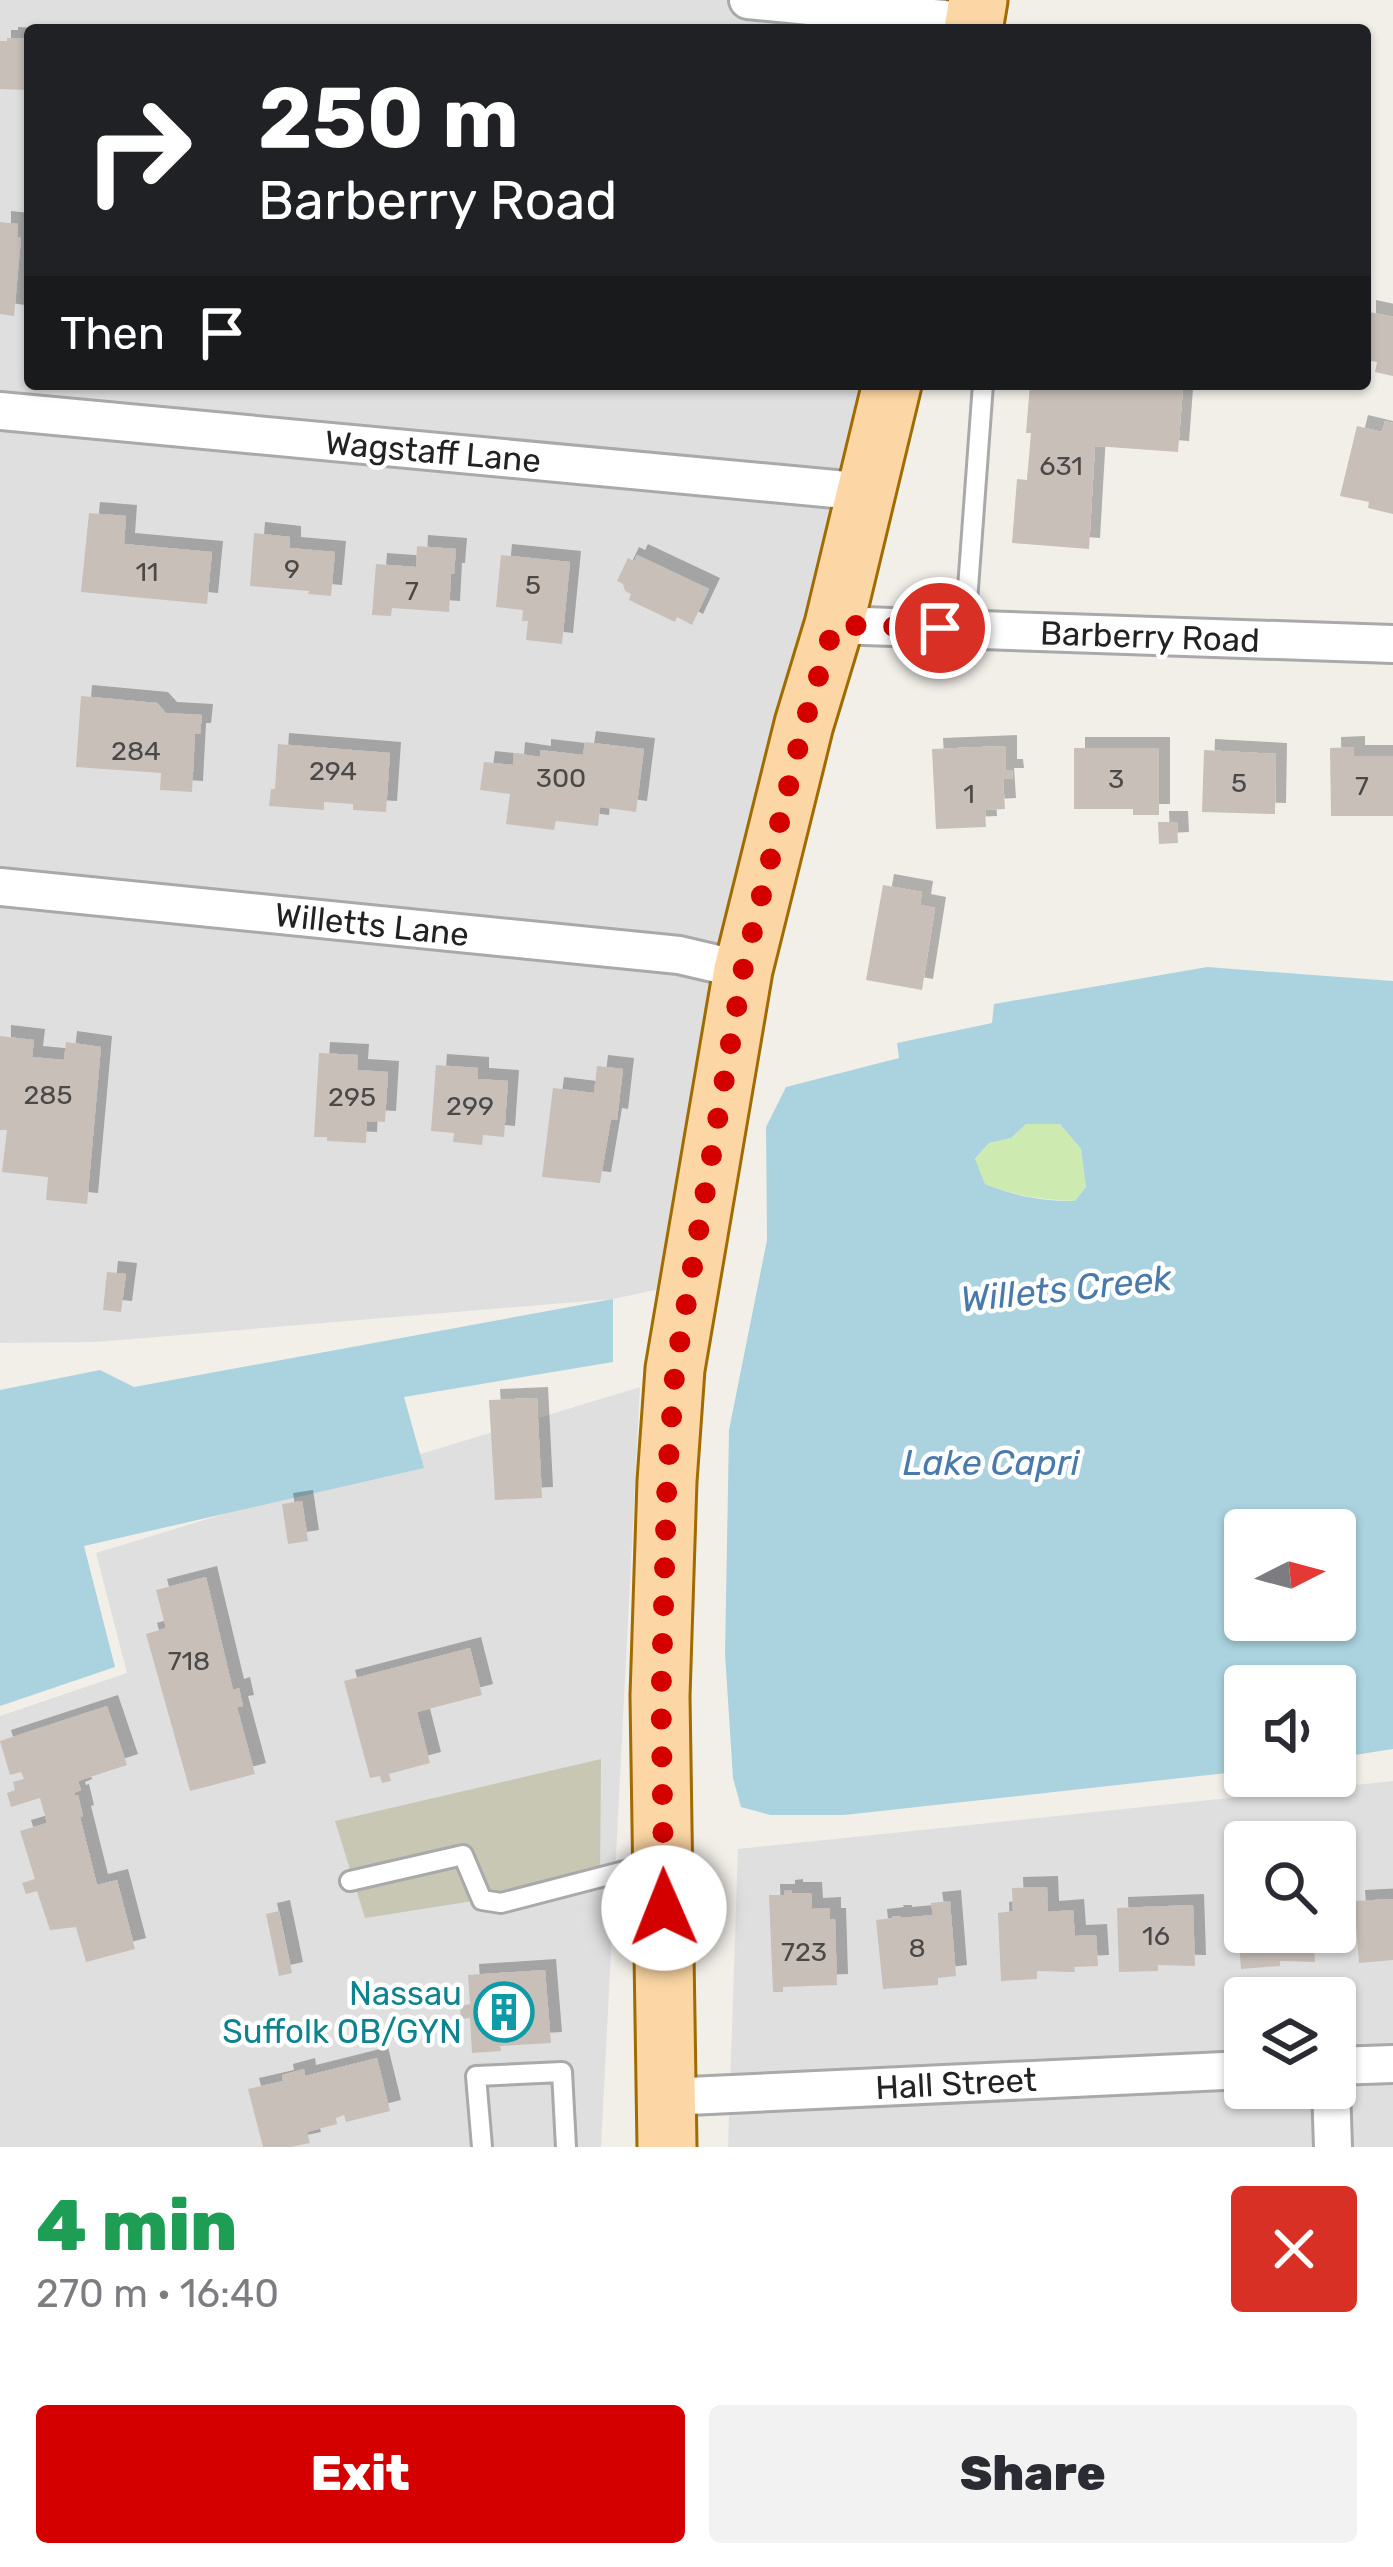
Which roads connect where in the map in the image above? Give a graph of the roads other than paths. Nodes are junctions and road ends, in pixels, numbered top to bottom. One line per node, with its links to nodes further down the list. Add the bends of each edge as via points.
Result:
1 (748, 0): 2 (street)
2 (975, 17)
3 (891, 390): 6 (main road)
4 (983, 390): 8 (lane)
5 (0, 410): 6 (street, Wagstaff Lane)
6 (867, 492): 7 (main road)
7 (834, 625): 8 (street, Barberry Road); 11 (main road)
8 (965, 629): 9 (street, Barberry Road)
9 (1393, 644)
10 (0, 886): 11 (street, Willetts Lane, via 679,956)
11 (743, 970): 12 (main road, via 675,1370 661,1696)
12 (663, 1861): 13 (lane, via 501,1903 482,1900 463,1855); 18 (main road)
13 (350, 1881)
14 (1393, 2064): 15 (street)
15 (1356, 2065)
16 (1224, 2072): 18 (street, Hall Street)
17 (1331, 2109): 21 (street)
18 (667, 2122)
19 (482, 2147): 20 (lane, via 476,2076 562,2072)
20 (566, 2147)
21 (1333, 2147)

